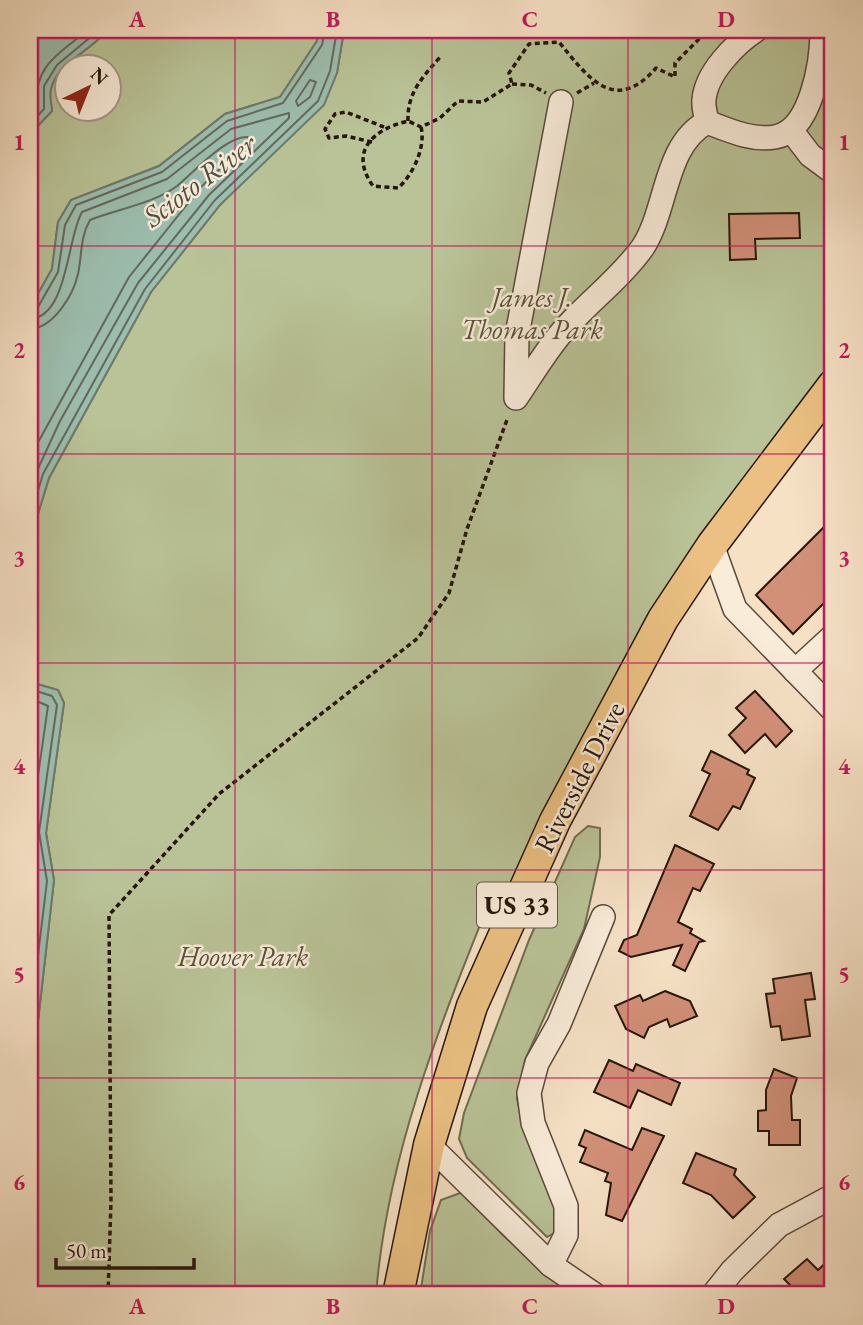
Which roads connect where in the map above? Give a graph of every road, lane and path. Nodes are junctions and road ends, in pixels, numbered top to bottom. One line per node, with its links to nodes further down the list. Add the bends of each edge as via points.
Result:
1 (708, 30): 5 (path, via 675,63 675,77 656,68 644,82 602,88 589,80 559,42 551,42 530,44 509,73)
2 (755, 30): 8 (street, via 739,41 711,80 704,100)
3 (822, 30): 11 (street, via 813,96)
4 (440, 56): 7 (path, via 412,91)
5 (512, 84): 6 (path, via 531,85); 10 (path, via 483,102 458,102)
6 (561, 102): 8 (street, via 517,335 516,398 560,333 642,247 663,204 678,150)
7 (408, 121): 9 (path); 10 (path)
8 (707, 122): 11 (street, via 760,137 776,137)
9 (384, 127): 12 (path); 12 (path, via 346,112 335,114 325,129 329,138 346,136)
10 (421, 127): 12 (path, via 423,135 411,177 398,188 373,186 362,169 362,155)
11 (791, 130): 13 (street, via 810,155)
12 (372, 142)
13 (833, 172)
14 (833, 385): 16 (main road, Riverside Drive / US 33)
15 (510, 414): 24 (path, via 467,529 449,593 418,638 219,794 108,915)
16 (712, 545): 18 (street, via 735,609); 21 (main road, Riverside Drive / US 33, via 657,630 555,821 472,1006)
17 (833, 636): 18 (street)
18 (795, 671): 19 (street)
19 (833, 710)
20 (603, 917): 23 (street, via 559,1024 537,1063 529,1093 533,1123 566,1206 566,1235)
21 (429, 1145): 23 (street); 25 (main road, Riverside Drive / US 33)
22 (833, 1196): 27 (street, via 779,1225)
23 (551, 1265): 26 (street)
24 (108, 1295)
25 (398, 1295)
26 (595, 1295)
27 (713, 1295)

